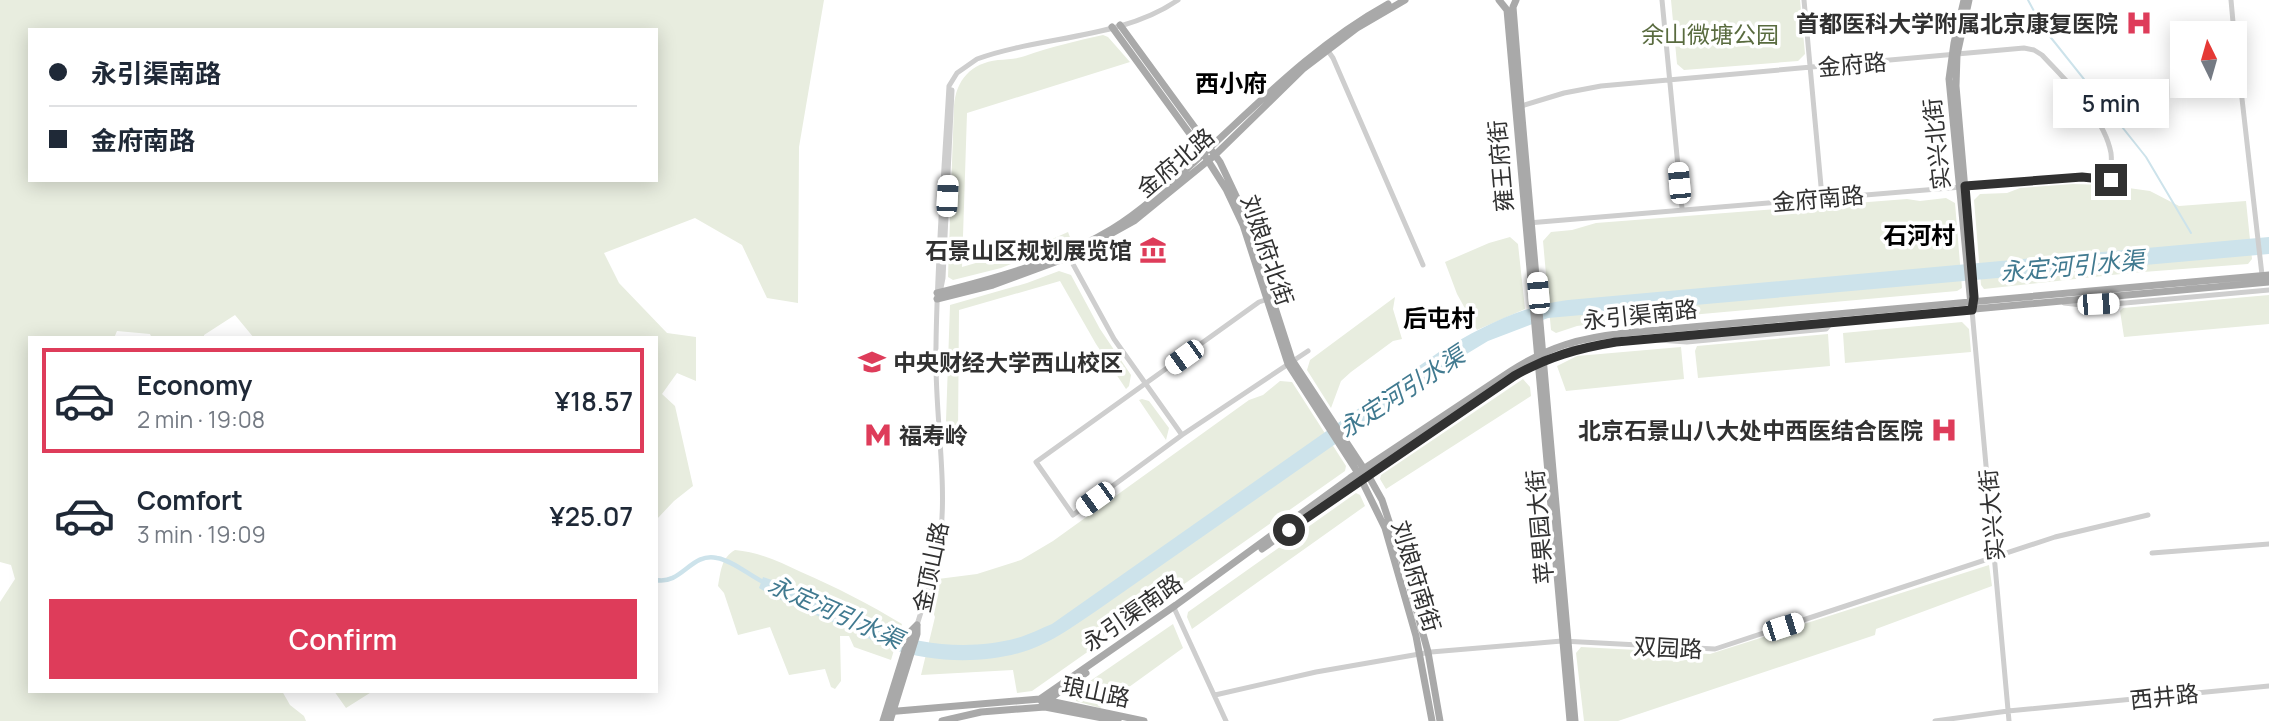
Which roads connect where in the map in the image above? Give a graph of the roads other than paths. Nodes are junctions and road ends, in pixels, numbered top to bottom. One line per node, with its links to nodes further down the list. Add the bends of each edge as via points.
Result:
1 (1178, 0): 12 (street, 金顶山路)
2 (1394, 0): 13 (main road, 金府北路)
3 (1405, 0): 13 (main road, 金府北路)
4 (1499, 0): 18 (main road, 雍王府街, via 1507,10)
5 (1516, 0): 18 (main road, 雍王府街)
6 (1662, 0): 16 (street)
7 (1804, 0): 15 (street)
8 (1964, 0): 14 (main road, 实兴北街)
9 (1969, 0): 14 (main road, 实兴北街)
10 (2231, 0): 11 (street)
11 (2233, 21)
12 (1116, 26): 19 (main road, 刘娘府北街); 28 (street, 金顶山路, via 982,57 952,80)
13 (1326, 47): 19 (main road, 金府北路); 26 (street)
14 (1954, 55): 15 (street, 金府路); 20 (street, 金府路, via 2024,48 2042,55 2082,99 2105,134); 21 (main road, 实兴北街, via 1950,97)
15 (1810, 67): 16 (street, 金府路); 22 (street)
16 (1670, 80): 18 (street, 金府路, via 1592,88); 23 (street)
17 (2242, 98): 27 (street, via 2260,258)
18 (1518, 107): 24 (main road, 雍王府街)
19 (1210, 154): 25 (main road, 金府北路, via 1134,220); 30 (main road, 刘娘府北街, via 1238,214); 38 (main road, 刘娘府北街, via 1241,204)
20 (2111, 180): 21 (street, 金府南路, via 2082,177)
21 (1962, 186): 22 (street, 金府南路); 32 (main road, 实兴北街)
22 (1822, 197): 23 (street, 金府南路)
23 (1682, 208): 24 (street, 金府南路)
24 (1528, 223): 34 (main road, 雍王府街)
25 (1068, 255): 28 (main road, 金府北路); 39 (street, via 1103,322)
26 (1423, 265)
27 (2268, 281): 29 (main road, 永引渠南路); 32 (main road, 永引渠南路); 33 (street)
28 (939, 294): 48 (street, 金顶山路, via 935,362 941,521)
29 (2122, 296): 31 (main road, 永引渠南路); 33 (street)
30 (1265, 300): 38 (main road, 刘娘府北街); 39 (street)
31 (2060, 302): 32 (main road, 永引渠南路); 33 (street)
32 (1972, 304): 36 (main road, 永引渠南路, via 1595,336); 37 (main road, 永引渠南路, via 1594,345); 46 (street, 实兴大街)
33 (2114, 304)
34 (1538, 332): 36 (main road, 苹果园大街)
35 (1308, 351): 38 (street)
36 (1540, 353): 37 (main road, 苹果园大街); 42 (main road, 永引渠南路)
37 (1541, 362): 42 (main road, 永引渠南路); 49 (main road, 苹果园大街)
38 (1290, 363): 40 (street); 41 (main road, 刘娘府北街)
39 (1146, 384): 40 (street); 40 (street, via 1036,462 1073,514)
40 (1182, 435)
41 (1345, 448): 42 (main road, 刘娘府南街)
42 (1363, 474): 47 (main road, 永引渠南路); 50 (main road, 刘娘府南街, via 1390,521); 53 (main road, 永引渠南路)
43 (2148, 515): 46 (street, 双园路, via 2055,537)
44 (2269, 544): 45 (street)
45 (2152, 553)
46 (1995, 558): 49 (street, 双园路, via 1715,649); 54 (street, 实兴大街)
47 (1175, 610): 52 (street); 53 (main road, 永引渠南路)
48 (917, 625): 55 (main road)
49 (1565, 641): 50 (street, 双园路); 63 (main road, 苹果园大街)
50 (1424, 653): 52 (street, 双园路); 61 (main road, 刘娘府南街); 62 (main road, 刘娘府南街)
51 (2269, 686): 54 (street, 西井路)
52 (1215, 695): 60 (street)
53 (1044, 702): 55 (main road, 永引渠南路); 57 (main road); 58 (main road, 琅山路); 59 (main road, 琅山路)
54 (2008, 711): 64 (street, 西井路); 65 (street, 实兴大街)
55 (890, 715): 56 (main road)
56 (883, 721)
57 (942, 721)
58 (1118, 721)
59 (1144, 721)
60 (1226, 721)
61 (1432, 721)
62 (1440, 721)
63 (1573, 721)
64 (1935, 721)
65 (2009, 721)

